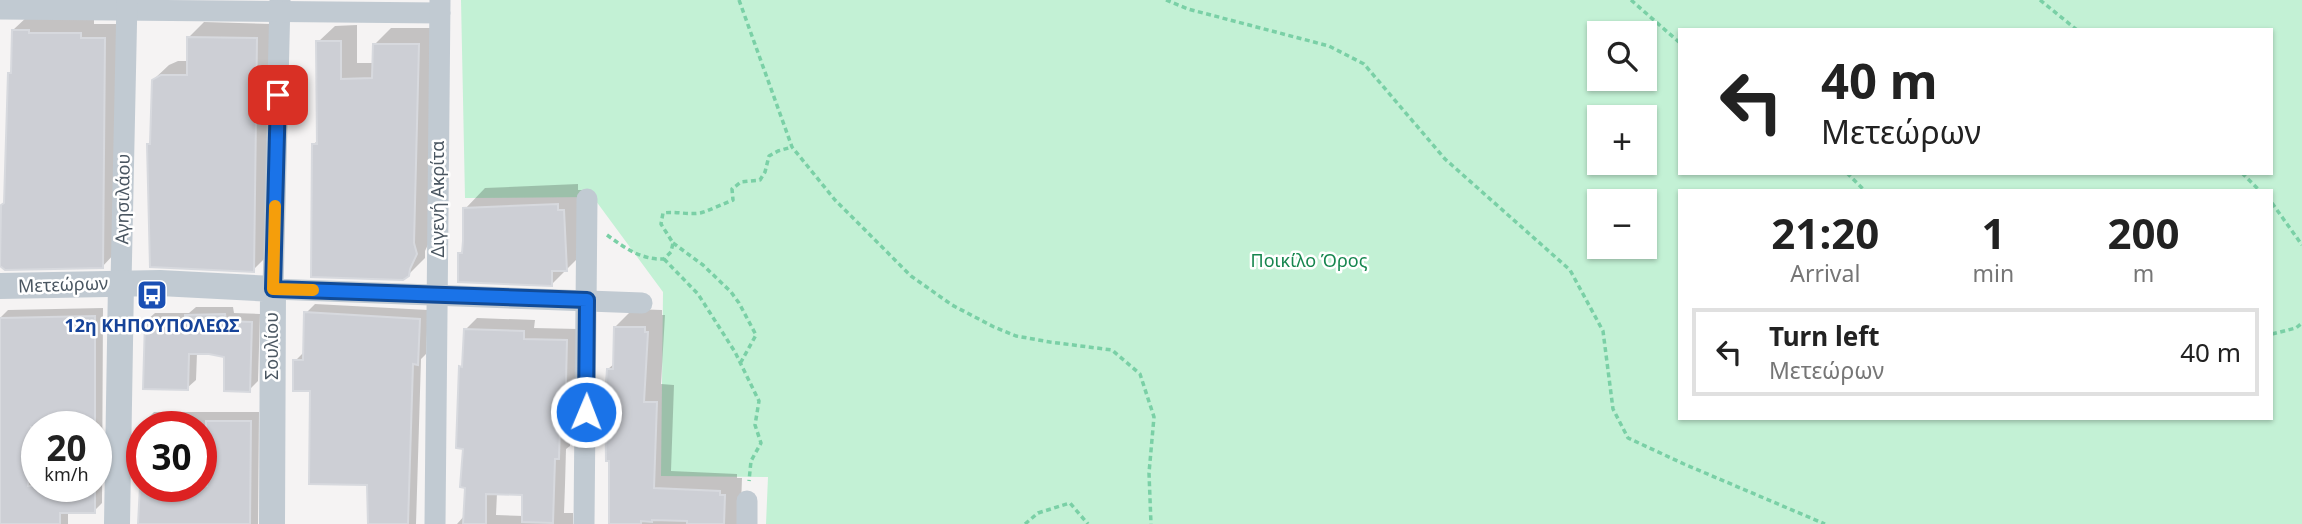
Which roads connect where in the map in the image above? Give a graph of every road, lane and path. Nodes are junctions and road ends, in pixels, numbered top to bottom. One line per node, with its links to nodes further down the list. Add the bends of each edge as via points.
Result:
1 (739, 0): 11 (path)
2 (1166, 0): 40 (path, via 1329,46 1364,64 1445,159 1570,270 1603,331 1613,409 1628,438)
3 (1631, 0): 10 (path)
4 (2040, 0): 9 (path)
5 (127, 5): 6 (street); 8 (street); 22 (street, Αγησιλάου)
6 (280, 6): 7 (street); 24 (street, Σουλίου)
7 (440, 7): 25 (street, Διγενή Ακρίτα)
8 (0, 9)
9 (2075, 28)
10 (1678, 41)
11 (792, 147): 19 (path, via 769,156 760,180 741,182 732,189 733,200 702,213 663,213 661,224); 39 (path, via 835,200 911,276 952,305 1017,336 1112,351 1140,374 1154,417)
12 (1849, 175): 14 (path)
13 (2244, 175): 15 (path)
14 (1864, 189)
15 (2258, 189)
16 (587, 199): 18 (street)
17 (2273, 204): 20 (path)
18 (587, 227): 21 (path, via 650,260); 26 (street)
19 (673, 243): 21 (path); 30 (path, via 703,265 739,303 756,335)
20 (2302, 245)
21 (664, 259): 30 (path, via 698,294)
22 (121, 283): 23 (street, Μετεώρων); 24 (street, Μετεώρων); 32 (street, Αγησιλάου)
23 (0, 286)
24 (273, 289): 25 (street, Μετεώρων); 33 (street, Σουλίου)
25 (438, 294): 26 (street, Μετεώρων); 34 (street, Διγενή Ακρίτα)
26 (587, 300): 27 (street, Μετεώρων); 35 (street)
27 (642, 303)
28 (2302, 323): 29 (path)
29 (2273, 334)
30 (741, 362): 31 (path, via 759,401 755,425 761,443 751,461)
31 (747, 501): 36 (street)
32 (117, 524)
33 (272, 524)
34 (435, 524)
35 (584, 524)
36 (747, 524)
37 (1025, 524): 38 (path, via 1038,513 1070,503)
38 (1088, 524)
39 (1151, 524)
40 (1825, 524)

